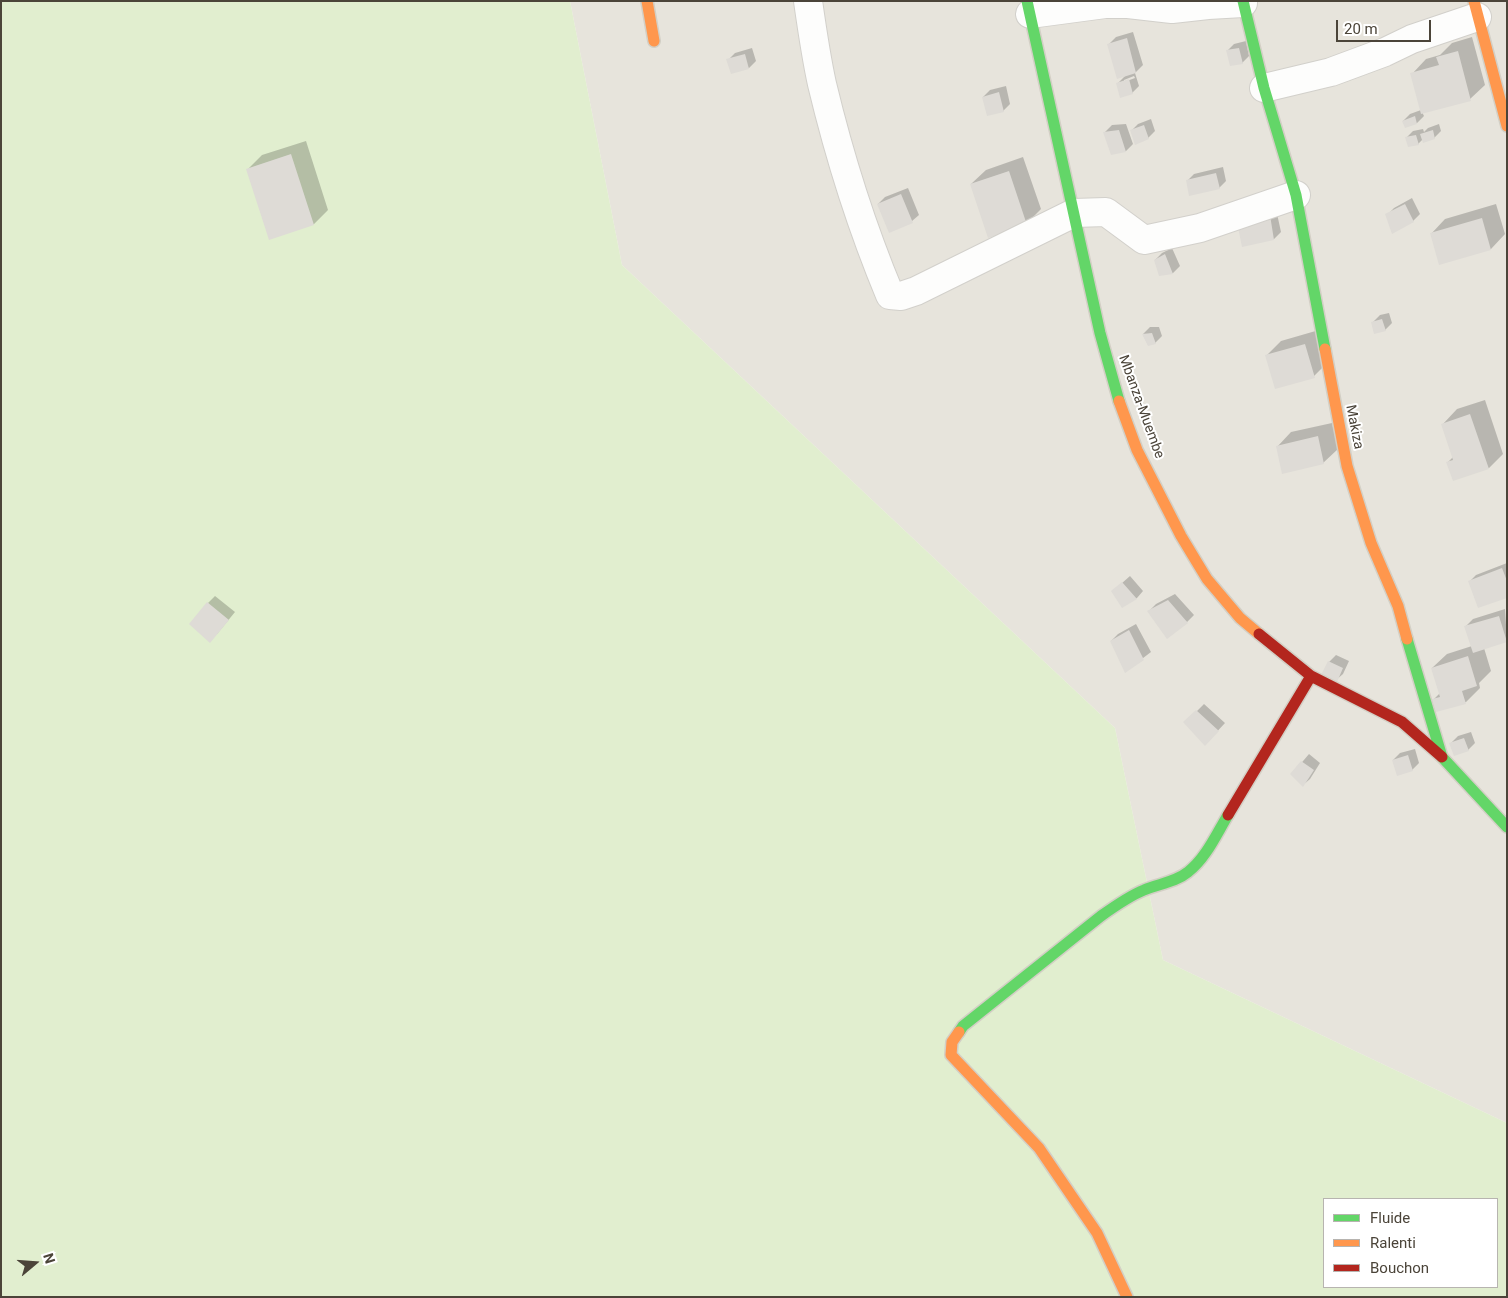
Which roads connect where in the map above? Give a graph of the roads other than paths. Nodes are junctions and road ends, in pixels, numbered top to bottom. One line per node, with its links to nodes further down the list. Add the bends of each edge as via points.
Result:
1 (647, 1): 6 (street)
2 (808, 1): 10 (street, via 822,84 845,167 890,295 901,296 916,291)
3 (1243, 2): 4 (street, via 1172,9 1128,4); 7 (street, Makiza)
4 (1029, 8): 10 (street, Mbanza-Muembe)
5 (1475, 9): 7 (street, via 1385,52 1331,72); 8 (street)
6 (654, 41)
7 (1264, 88): 9 (street, Makiza)
8 (1507, 126)
9 (1296, 195): 10 (street, via 1200,228 1144,240 1106,212); 12 (street, Makiza, via 1347,466 1371,543 1398,606)
10 (1074, 213): 11 (street, Mbanza-Muembe, via 1116,392 1137,450 1172,519 1207,580 1240,618)
11 (1310, 676): 12 (street, Mbanza-Muembe, via 1402,722); 14 (street, via 1206,854 1187,873 1144,890 1100,916 963,1026 952,1042 951,1055 1039,1148 1098,1233)
12 (1442, 757): 13 (street, Makiza)
13 (1507, 827)
14 (1127, 1297)

